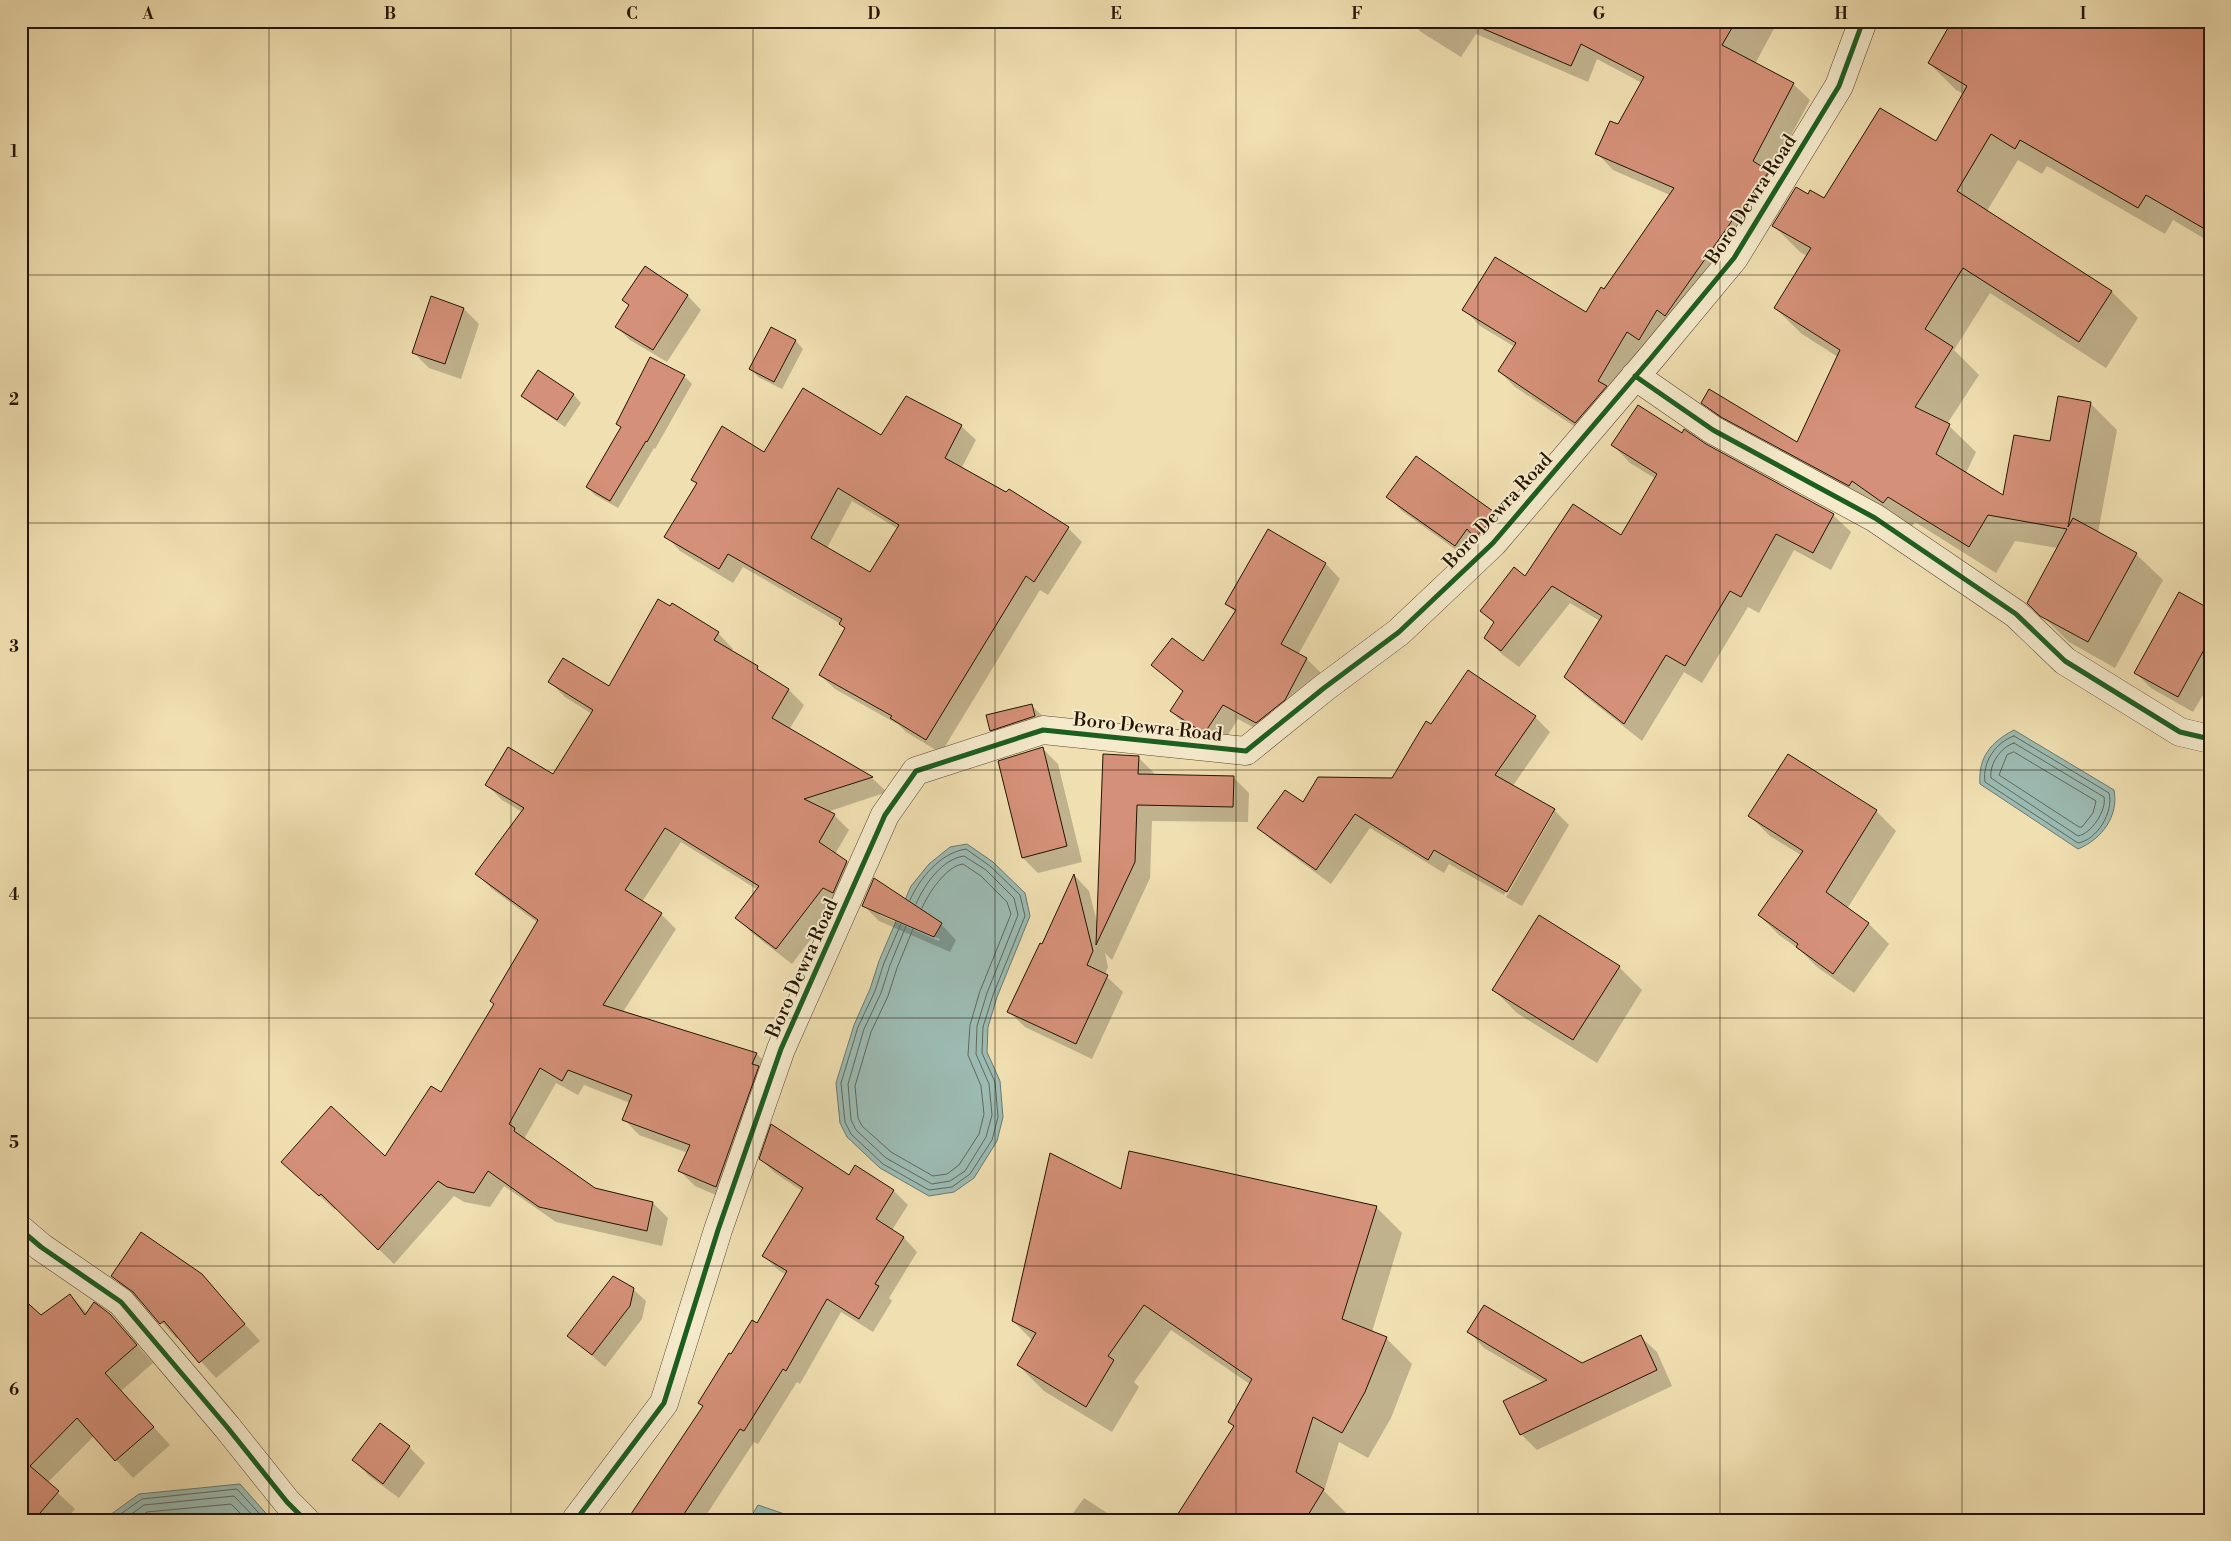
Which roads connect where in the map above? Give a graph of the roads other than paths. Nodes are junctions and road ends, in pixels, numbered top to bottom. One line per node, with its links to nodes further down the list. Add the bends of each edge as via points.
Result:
1 (1862, 21): 2 (street, Boro Dewra Road, via 1839,86 1734,258)
2 (1635, 376): 3 (street, via 1713,430 1875,518 2016,614 2065,661 2180,732); 6 (street, Boro Dewra Road, via 1493,543 1399,632 1246,751 1043,730 916,772 884,814 782,1049 718,1230 664,1403)
3 (2210, 739)
4 (21, 1230): 5 (street, via 41,1248 121,1302)
5 (305, 1520)
6 (576, 1520)

